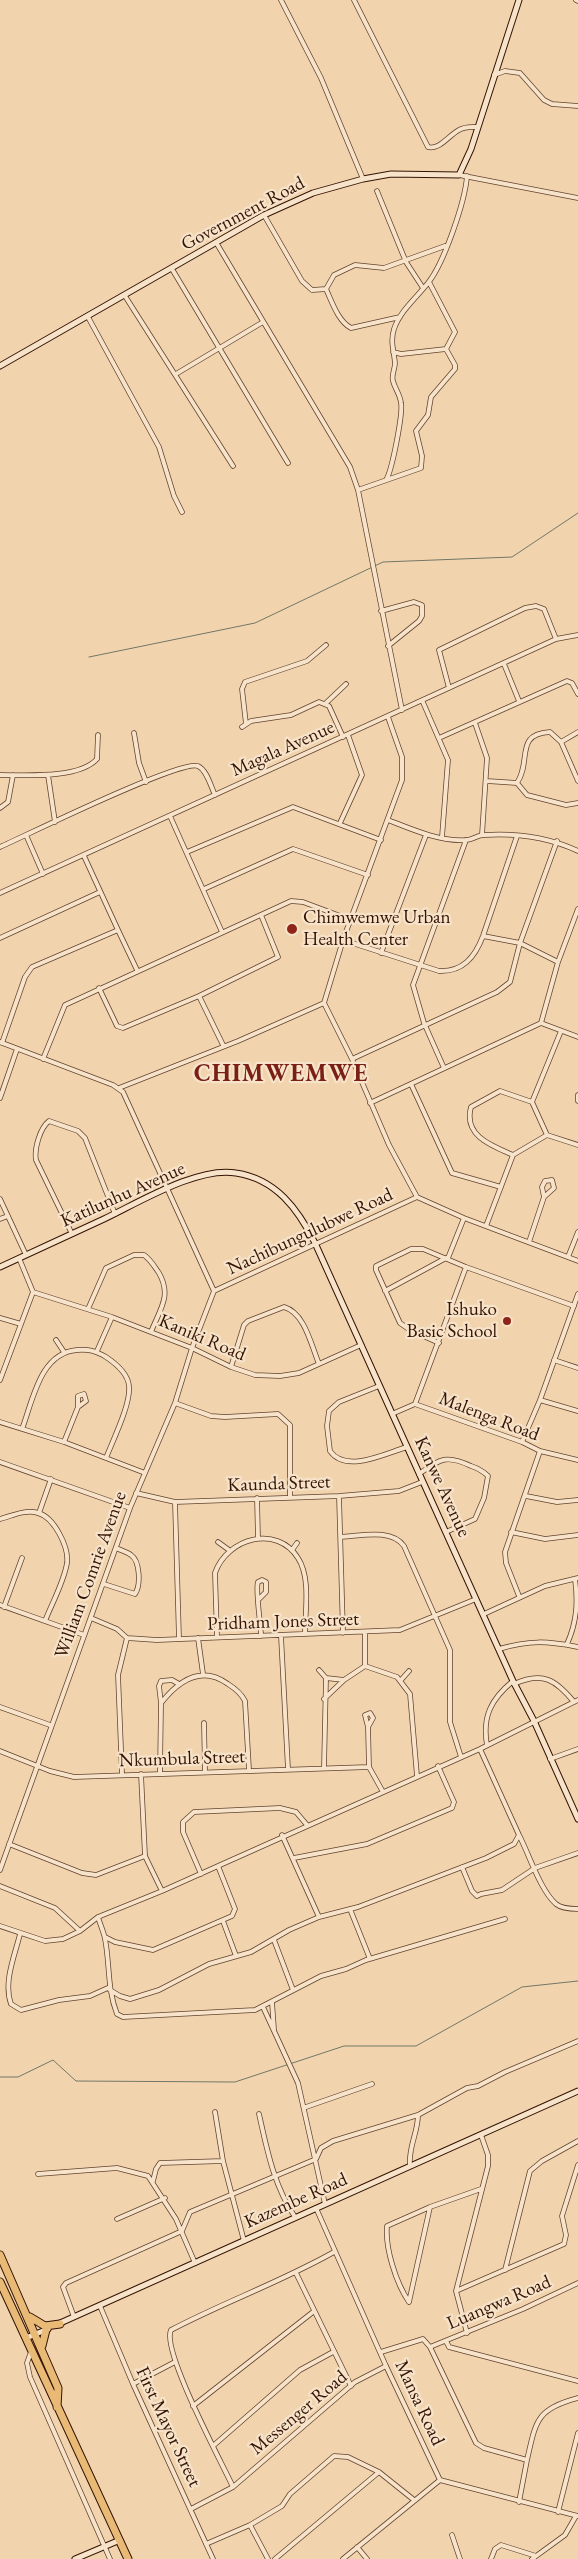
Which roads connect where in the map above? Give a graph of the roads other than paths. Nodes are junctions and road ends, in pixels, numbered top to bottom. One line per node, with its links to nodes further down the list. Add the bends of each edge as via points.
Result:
1 (281, 0): 9 (street, via 321,78)
2 (354, 0): 6 (street, via 428,146 433,148 462,128)
3 (519, 0): 4 (main road)
4 (494, 75): 5 (street, via 505,71 520,72 544,100 552,104); 6 (main road)
5 (578, 106)
6 (478, 127): 7 (main road)
7 (459, 175): 8 (street); 9 (main road, Government Road, via 406,174)
8 (467, 176): 11 (street); 14 (street, via 459,213)
9 (363, 178): 12 (main road, Government Road, via 312,193)
10 (377, 191): 15 (street)
11 (578, 198)
12 (264, 215): 13 (main road, Government Road); 19 (street, via 302,281 312,290)
13 (217, 244): 16 (main road, Government Road); 23 (street)
14 (446, 245): 15 (street); 17 (street)
15 (406, 262): 18 (street); 19 (street, via 378,268 355,264 334,275)
16 (172, 270): 20 (main road, Government Road); 24 (street)
17 (429, 282): 18 (street); 25 (street, via 454,332)
18 (423, 288): 22 (street)
19 (326, 290): 22 (street, via 340,317 351,328)
20 (125, 296): 21 (main road, Government Road); 28 (street)
21 (88, 317): 27 (main road, Government Road); 33 (street, via 159,447)
22 (400, 317): 26 (street, via 391,344)
23 (262, 322): 24 (street); 32 (street, via 350,467)
24 (220, 349): 28 (street); 29 (street)
25 (446, 349): 26 (street); 31 (street, via 454,369 431,397 428,415 416,431 422,456 421,468)
26 (393, 352): 31 (street, via 392,378 401,411 393,467)
27 (0, 366)
28 (176, 374): 30 (street)
29 (288, 463)
30 (233, 466)
31 (386, 480): 32 (street)
32 (358, 490): 34 (street)
33 (182, 512)
34 (381, 611): 38 (street); 38 (street, via 414,602 422,605 419,621)
35 (578, 635): 36 (street, Magala Avenue)
36 (556, 639): 39 (street, Magala Avenue); 41 (street, via 544,609 536,606 525,608 439,650)
37 (326, 645): 49 (street, via 307,661 245,682 242,689)
38 (388, 646): 46 (street)
39 (504, 664): 41 (street, Magala Avenue); 44 (street)
40 (346, 684): 45 (street)
41 (449, 688): 43 (street, Magala Avenue)
42 (578, 694): 44 (street, via 572,683 566,681)
43 (422, 700): 46 (street, Magala Avenue); 55 (street)
44 (519, 701): 48 (street)
45 (326, 703): 49 (street, via 312,703 291,714); 54 (street)
46 (402, 710): 47 (street, Magala Avenue)
47 (388, 717): 54 (street, Magala Avenue); 68 (street, via 403,767 402,780)
48 (475, 723): 55 (street); 60 (street, via 487,752)
49 (246, 724): 50 (street)
50 (242, 727)
51 (578, 732): 56 (street)
52 (134, 733): 62 (street)
53 (98, 734): 59 (street, via 98,754 93,764)
54 (346, 736): 64 (street, Magala Avenue); 70 (street, via 362,775)
55 (439, 738): 75 (street, via 449,768)
56 (561, 742): 61 (street); 63 (street, via 550,732 530,738 526,745 523,772)
57 (0, 775): 58 (street)
58 (13, 775): 59 (street); 66 (street, via 8,802)
59 (48, 775): 69 (street)
60 (487, 781): 63 (street); 73 (street)
61 (578, 781)
62 (146, 782): 64 (street, via 187,766 199,766); 69 (street)
63 (517, 783): 65 (street, via 528,795 566,804)
64 (215, 795): 67 (street, Magala Avenue)
65 (578, 803)
66 (0, 808)
67 (170, 816): 81 (street); 82 (street, Magala Avenue)
68 (388, 820): 72 (street); 76 (street)
69 (56, 822): 71 (street)
70 (340, 824): 76 (street); 81 (street, via 293,807)
71 (26, 835): 79 (street); 83 (street)
72 (426, 835): 75 (street); 97 (street)
73 (482, 835): 74 (street); 77 (street)
74 (517, 836): 78 (street); 93 (street)
75 (442, 837): 77 (street)
76 (381, 840): 84 (street)
77 (466, 840): 99 (street)
78 (557, 841): 80 (street); 96 (street)
79 (0, 847)
80 (578, 851)
81 (187, 852): 85 (street)
82 (84, 856): 83 (street, Magala Avenue); 86 (street)
83 (43, 874): 87 (street, Magala Avenue)
84 (368, 875): 85 (street, via 293,849); 90 (street)
85 (204, 889): 92 (street)
86 (100, 892): 91 (street); 94 (street)
87 (0, 893)
88 (578, 909): 98 (street)
89 (261, 915): 90 (street, via 297,900); 92 (street); 102 (street, via 278,957)
90 (351, 920): 95 (street)
91 (118, 930): 100 (street); 108 (street, via 28,971)
92 (222, 932): 100 (street)
93 (483, 936): 96 (street); 99 (street, via 474,958 451,970 439,971)
94 (0, 938)
95 (343, 940): 97 (street); 103 (street)
96 (520, 943): 98 (street); 104 (street, via 512,977 506,985 459,1010)
97 (381, 953): 99 (street)
98 (558, 962): 105 (street)
99 (420, 966): 104 (street, via 413,990)
100 (137, 970): 101 (street)
101 (99, 988): 102 (street, via 117,1026 123,1028); 111 (street, via 64,1006)
102 (199, 996): 109 (street)
103 (324, 1003): 109 (street); 112 (street)
104 (424, 1023): 112 (street); 113 (street)
105 (541, 1023): 106 (street); 113 (street)
106 (561, 1031): 107 (street); 119 (street)
107 (578, 1037)
108 (1, 1043): 110 (street)
109 (223, 1046): 115 (street)
110 (17, 1049): 111 (street); 117 (street)
111 (43, 1059): 115 (street)
112 (352, 1059): 120 (street)
113 (444, 1068): 114 (street)
114 (411, 1084): 120 (street); 125 (street, via 452,1173)
115 (119, 1088): 126 (street)
116 (578, 1095): 118 (street)
117 (0, 1098)
118 (578, 1101)
119 (532, 1102): 121 (street); 123 (street, via 500,1091 470,1107 470,1120 478,1138)
120 (370, 1103): 127 (street)
121 (547, 1135): 122 (street); 123 (street)
122 (578, 1145)
123 (513, 1155): 125 (street)
124 (262, 1180): 126 (main road, Katilunhu Avenue, via 226,1172 206,1175); 138 (main road, Kanwe Avenue, via 297,1210)
125 (501, 1187): 134 (street)
126 (168, 1189): 130 (main road, Katilunhu Avenue); 146 (street)
127 (417, 1197): 132 (street); 138 (street, Nachibungulubwe Road)
128 (544, 1197): 137 (street)
129 (0, 1199): 131 (street)
130 (115, 1214): 136 (main road, Katilunhu Avenue); 136 (street, via 85,1138 78,1131 50,1121 45,1124 35,1151 36,1160)
131 (8, 1216): 133 (street); 139 (street)
132 (464, 1218): 134 (street); 142 (street)
133 (0, 1219)
134 (486, 1226): 137 (street)
135 (578, 1232): 140 (street)
136 (72, 1234): 139 (main road, Katilunhu Avenue)
137 (529, 1242): 140 (street)
138 (315, 1243): 146 (street, Nachibungulubwe Road); 158 (main road, Kanwe Avenue)
139 (26, 1255): 141 (main road, Katilunhu Avenue)
140 (568, 1257): 143 (street)
141 (19, 1258): 144 (main road, Katilunhu Avenue); 148 (street)
142 (447, 1258): 145 (street); 147 (street); 147 (street, via 417,1248 376,1266)
143 (578, 1261)
144 (0, 1267)
145 (466, 1267): 150 (street); 157 (street)
146 (214, 1291): 159 (street, William Comrie Avenue)
147 (385, 1291): 157 (street, via 400,1323)
148 (33, 1292): 151 (street, Kaniki Road); 154 (street)
149 (578, 1294): 150 (street)
150 (574, 1306): 162 (street)
151 (88, 1309): 152 (street, Kaniki Road); 155 (street, via 106,1268 134,1255 144,1255 152,1261 165,1285 165,1298)
152 (112, 1317): 155 (street, Kaniki Road); 160 (street)
153 (0, 1318): 154 (street)
154 (21, 1324): 166 (street)
155 (151, 1332): 159 (street, Kaniki Road)
156 (56, 1340): 161 (street)
157 (439, 1343): 170 (street)
158 (361, 1345): 163 (street, Kaniki Road); 167 (main road, Kanwe Avenue)
159 (192, 1348): 164 (street, Kaniki Road); 169 (street, William Comrie Avenue)
160 (97, 1351): 161 (street); 180 (street, via 113,1361 129,1384 129,1396)
161 (64, 1352): 175 (street, via 54,1358 44,1372)
162 (554, 1360): 165 (street); 168 (street)
163 (319, 1364): 164 (street, Kaniki Road, via 299,1373 280,1376 255,1375); 164 (street, via 301,1321 294,1311 284,1307 244,1325)
164 (231, 1367)
165 (578, 1368)
166 (0, 1380)
167 (379, 1386): 173 (main road, Kanwe Avenue); 178 (street, via 339,1402 329,1411 330,1451 340,1461 348,1462)
168 (540, 1400): 172 (street); 177 (street)
169 (175, 1403): 183 (street, William Comrie Avenue); 191 (street, via 218,1416 283,1416 290,1425)
170 (415, 1404): 173 (street, Malenga Road); 177 (street, Malenga Road)
171 (78, 1407): 176 (street)
172 (578, 1411)
173 (392, 1414): 178 (main road, Kanwe Avenue)
174 (0, 1422): 175 (street)
175 (22, 1429): 176 (street)
176 (64, 1442): 180 (street)
177 (522, 1442): 179 (street, Malenga Road)
178 (407, 1447): 184 (main road, Kanwe Avenue)
179 (540, 1451): 181 (street, Malenga Road); 189 (street)
180 (106, 1458): 183 (street)
181 (578, 1460)
182 (0, 1462): 185 (street)
183 (144, 1473): 187 (street, William Comrie Avenue)
184 (419, 1474): 186 (main road, Kanwe Avenue); 197 (street, via 435,1462 451,1458 488,1476 484,1498 475,1519)
185 (51, 1479): 194 (street); 195 (street)
186 (422, 1482): 188 (street, Kaunda Street, via 399,1491); 197 (main road, Kanwe Avenue)
187 (136, 1493): 193 (street, Kaunda Street); 194 (street, William Comrie Avenue)
188 (339, 1496): 191 (street, Kaunda Street); 200 (street)
189 (526, 1496): 192 (street, via 557,1502); 198 (street)
190 (257, 1498): 191 (street, Kaunda Street); 193 (street, Kaunda Street); 201 (street)
191 (290, 1498)
192 (578, 1500)
193 (175, 1502): 227 (street)
194 (130, 1508): 204 (street, William Comrie Avenue)
195 (39, 1513): 196 (street, via 25,1512); 217 (street, via 54,1526 67,1550 66,1564)
196 (0, 1519)
197 (446, 1532): 212 (main road, Kanwe Avenue)
198 (511, 1532): 199 (street, via 545,1539); 210 (street, via 505,1557)
199 (578, 1535)
200 (341, 1537): 215 (street, via 386,1535 399,1539); 218 (street)
201 (258, 1538): 205 (street); 206 (street)
202 (218, 1542): 205 (street)
203 (297, 1543): 206 (street)
204 (116, 1548): 209 (street, William Comrie Avenue); 209 (street, via 132,1555 136,1561 138,1589 135,1594)
205 (229, 1550): 226 (street, via 215,1573)
206 (292, 1550): 220 (street, via 304,1579)
207 (22, 1558): 213 (street)
208 (577, 1579): 210 (street); 228 (street, via 577,1610)
209 (104, 1584): 216 (street, William Comrie Avenue)
210 (519, 1596): 214 (street)
211 (259, 1599): 211 (street, via 256,1585 262,1580 266,1582 266,1592); 222 (street)
212 (476, 1599): 214 (main road, Kanwe Avenue); 215 (street, Pridham Jones Street)
213 (2, 1606): 217 (street)
214 (484, 1614): 230 (main road, Kanwe Avenue)
215 (436, 1617): 219 (street, Pridham Jones Street, via 409,1629); 252 (street, via 450,1650 450,1722)
216 (91, 1618): 221 (street, William Comrie Avenue); 224 (street, via 117,1629)
217 (46, 1621): 221 (street)
218 (343, 1633): 219 (street, Pridham Jones Street); 220 (street, Pridham Jones Street)
219 (365, 1633): 231 (street)
220 (305, 1634): 223 (street, Pridham Jones Street)
221 (84, 1635): 246 (street, William Comrie Avenue)
222 (261, 1636): 223 (street, Pridham Jones Street); 226 (street, Pridham Jones Street)
223 (281, 1636): 258 (street)
224 (127, 1638): 227 (street, Pridham Jones Street); 262 (street, via 118,1675)
225 (198, 1638): 226 (street, Pridham Jones Street); 227 (street, Pridham Jones Street); 234 (street)
226 (217, 1638)
227 (179, 1639)
228 (567, 1644): 229 (street); 230 (street, via 523,1642)
229 (578, 1647)
230 (499, 1650): 238 (main road, Kanwe Avenue)
231 (365, 1666): 236 (street); 237 (street)
232 (319, 1670): 235 (street)
233 (409, 1672): 237 (street)
234 (203, 1674): 239 (street); 259 (street, via 220,1678 242,1694)
235 (326, 1678): 236 (street); 240 (street)
236 (344, 1680): 240 (street)
237 (401, 1680): 264 (street, via 410,1694)
238 (514, 1682): 241 (street, via 531,1678 548,1680 557,1683); 244 (main road, Kanwe Avenue); 248 (street, via 500,1692 488,1712 485,1724)
239 (179, 1684): 242 (street); 242 (street, via 172,1680 161,1681)
240 (324, 1699): 257 (street)
241 (576, 1701): 244 (street)
242 (161, 1703): 261 (street)
243 (0, 1707): 246 (street)
244 (534, 1721): 248 (street); 253 (main road, Kanwe Avenue)
245 (204, 1723): 260 (street)
246 (50, 1725): 254 (street, William Comrie Avenue)
247 (368, 1727): 256 (street)
248 (487, 1745): 249 (street)
249 (480, 1748): 252 (street); 269 (street)
250 (578, 1749): 253 (street)
251 (0, 1751): 254 (street, Nkumbula Street)
252 (461, 1757): 255 (street)
253 (550, 1759): 266 (main road, Kanwe Avenue)
254 (38, 1766): 262 (street, Nkumbula Street, via 74,1777); 270 (street, William Comrie Avenue)
255 (438, 1766): 264 (street); 273 (street, via 454,1802 452,1808 366,1844)
256 (369, 1767): 257 (street, Nkumbula Street); 265 (street)
257 (324, 1768): 258 (street, Nkumbula Street)
258 (288, 1769): 259 (street, Nkumbula Street)
259 (249, 1770): 260 (street, Nkumbula Street)
260 (205, 1771): 261 (street, Nkumbula Street)
261 (160, 1772): 263 (street, Nkumbula Street)
262 (122, 1774): 263 (street, Nkumbula Street)
263 (141, 1774): 272 (street)
264 (417, 1776): 265 (street)
265 (383, 1792): 267 (street)
266 (578, 1819)
267 (307, 1825): 268 (street); 278 (street, via 296,1812 280,1808 194,1812 183,1822 183,1832)
268 (282, 1835): 273 (street); 274 (street)
269 (518, 1835): 275 (street, via 514,1844); 276 (street)
270 (9, 1844): 272 (street, via 82,1873 96,1875); 277 (street, William Comrie Avenue)
271 (578, 1853): 276 (street)
272 (145, 1856): 280 (street)
273 (294, 1858): 284 (street)
274 (218, 1866): 278 (street); 286 (street, via 235,1909 232,1916)
275 (462, 1867): 276 (street, via 477,1896 504,1889); 281 (street)
276 (535, 1868): 282 (street, via 555,1903 560,1907)
277 (0, 1870)
278 (201, 1874): 280 (street)
279 (0, 1886): 288 (street, via 55,1908)
280 (162, 1891): 283 (street)
281 (350, 1909): 284 (street); 293 (street)
282 (578, 1909)
283 (98, 1917): 288 (street); 290 (street)
284 (319, 1917): 291 (street)
285 (505, 1919): 293 (street)
286 (223, 1921): 290 (street, via 153,1950); 292 (street)
287 (0, 1926): 289 (street)
288 (80, 1931): 289 (street, via 52,1942)
289 (20, 1934): 294 (street, via 9,1988 11,2004 17,2008 22,2010 90,1996)
290 (105, 1937): 294 (street)
291 (274, 1940): 292 (street); 295 (street)
292 (236, 1956): 294 (street, via 209,1964 137,1998 127,1999)
293 (370, 1959): 295 (street, via 321,1976)
294 (110, 1988): 297 (street, via 117,2014 123,2017 244,2011)
295 (293, 1990): 296 (street)
296 (272, 2002): 297 (street); 298 (street)
297 (263, 2007): 298 (street)
298 (275, 2034): 302 (street, via 296,2077)
299 (578, 2041): 305 (street, via 467,2088)
300 (372, 2084): 302 (street)
301 (578, 2091): 306 (main road, Kazembe Road)
302 (306, 2108): 308 (street)
303 (215, 2112): 309 (street)
304 (260, 2114): 313 (street)
305 (418, 2115): 308 (street, via 333,2141 321,2148); 311 (street, via 418,2127 409,2153)
306 (481, 2135): 311 (main road, Kazembe Road); 315 (street, via 489,2162)
307 (578, 2140): 328 (street, via 530,2171)
308 (316, 2159): 313 (street); 318 (street)
309 (223, 2160): 314 (street, via 160,2163); 316 (street)
310 (578, 2165): 328 (street, via 562,2216 566,2235 564,2244)
311 (410, 2166): 318 (main road, Kazembe Road)
312 (38, 2174): 314 (street, via 116,2168 142,2174)
313 (275, 2176): 316 (street); 321 (street)
314 (154, 2181): 317 (street)
315 (481, 2189): 319 (street); 332 (street)
316 (232, 2195): 323 (street, via 190,2212); 324 (street)
317 (165, 2198): 322 (street); 323 (street)
318 (325, 2204): 320 (main road, Kazembe Road)
319 (430, 2207): 319 (street, via 387,2226 394,2266 408,2302)
320 (316, 2208): 321 (main road, Kazembe Road); 325 (street, Mansa Road)
321 (295, 2217): 324 (main road, Kazembe Road)
322 (117, 2219)
323 (182, 2231): 327 (street); 336 (street, via 66,2283 63,2286)
324 (244, 2241): 327 (main road, Kazembe Road)
325 (334, 2252): 329 (street); 347 (street, Mansa Road)
326 (0, 2255): 335 (highway)
327 (195, 2263): 333 (main road, Kazembe Road)
328 (505, 2270): 332 (street)
329 (296, 2273): 334 (street); 348 (street, via 171,2330 169,2340)
330 (0, 2282): 341 (highway)
331 (578, 2283): 339 (street, Luangwa Road)
332 (456, 2291): 339 (street)
333 (100, 2306): 336 (main road, Kazembe Road); 351 (street, First Mayor Street)
334 (313, 2312): 346 (street); 354 (street)
335 (26, 2313): 337 (highway, via 45,2326); 340 (highway)
336 (74, 2317): 337 (main road, Kazembe Road)
337 (60, 2324): 338 (main road, Kazembe Road)
338 (46, 2330): 340 (main road, Kazembe Road); 344 (highway)
339 (467, 2333): 342 (street, Luangwa Road)
340 (36, 2334): 341 (main road, Kazembe Road); 344 (highway)
341 (26, 2338): 345 (highway)
342 (446, 2341): 343 (street, Luangwa Road); 350 (street, via 449,2347)
343 (430, 2347): 347 (street, via 422,2339); 358 (street, via 476,2443)
344 (42, 2348): 355 (highway, via 58,2388)
345 (31, 2351): 355 (highway); 371 (street, via 27,2363 30,2377)
346 (333, 2352): 352 (street); 357 (street, via 300,2370)
347 (380, 2352): 349 (street, Mansa Road)
348 (175, 2362): 351 (street); 354 (street)
349 (386, 2366): 352 (street, Messenger Road); 360 (street, Mansa Road)
350 (578, 2381)
351 (133, 2384): 364 (street, First Mayor Street)
352 (351, 2386): 361 (street, Messenger Road)
353 (578, 2398): 358 (street, via 546,2410 535,2426)
354 (193, 2406): 357 (street)
355 (57, 2407): 369 (highway)
356 (578, 2433): 365 (street)
357 (214, 2446): 361 (street)
358 (527, 2460): 363 (street)
359 (379, 2472): 362 (street); 367 (street, via 348,2457 334,2456 290,2494 282,2506); 379 (street)
360 (440, 2480): 362 (street); 363 (street)
361 (233, 2487): 364 (street, Messenger Road)
362 (414, 2500): 372 (street)
363 (519, 2502): 365 (street)
364 (192, 2509): 370 (street, First Mayor Street)
365 (558, 2512): 366 (street)
366 (577, 2516): 373 (street, via 565,2535)
367 (250, 2525): 370 (street); 378 (street)
368 (452, 2535): 382 (street)
369 (120, 2540): 371 (main road); 376 (highway)
370 (206, 2544): 377 (street, First Mayor Street)
371 (104, 2547): 374 (main road); 375 (street)
372 (357, 2547): 380 (street); 381 (street)
373 (536, 2556): 383 (street, via 501,2545 495,2549); 384 (street)
374 (75, 2559)
375 (110, 2559)
376 (128, 2559)
377 (213, 2559)
378 (268, 2559)
379 (275, 2559)
380 (342, 2559)
381 (368, 2559)
382 (460, 2559)
383 (491, 2559)
384 (532, 2559)

